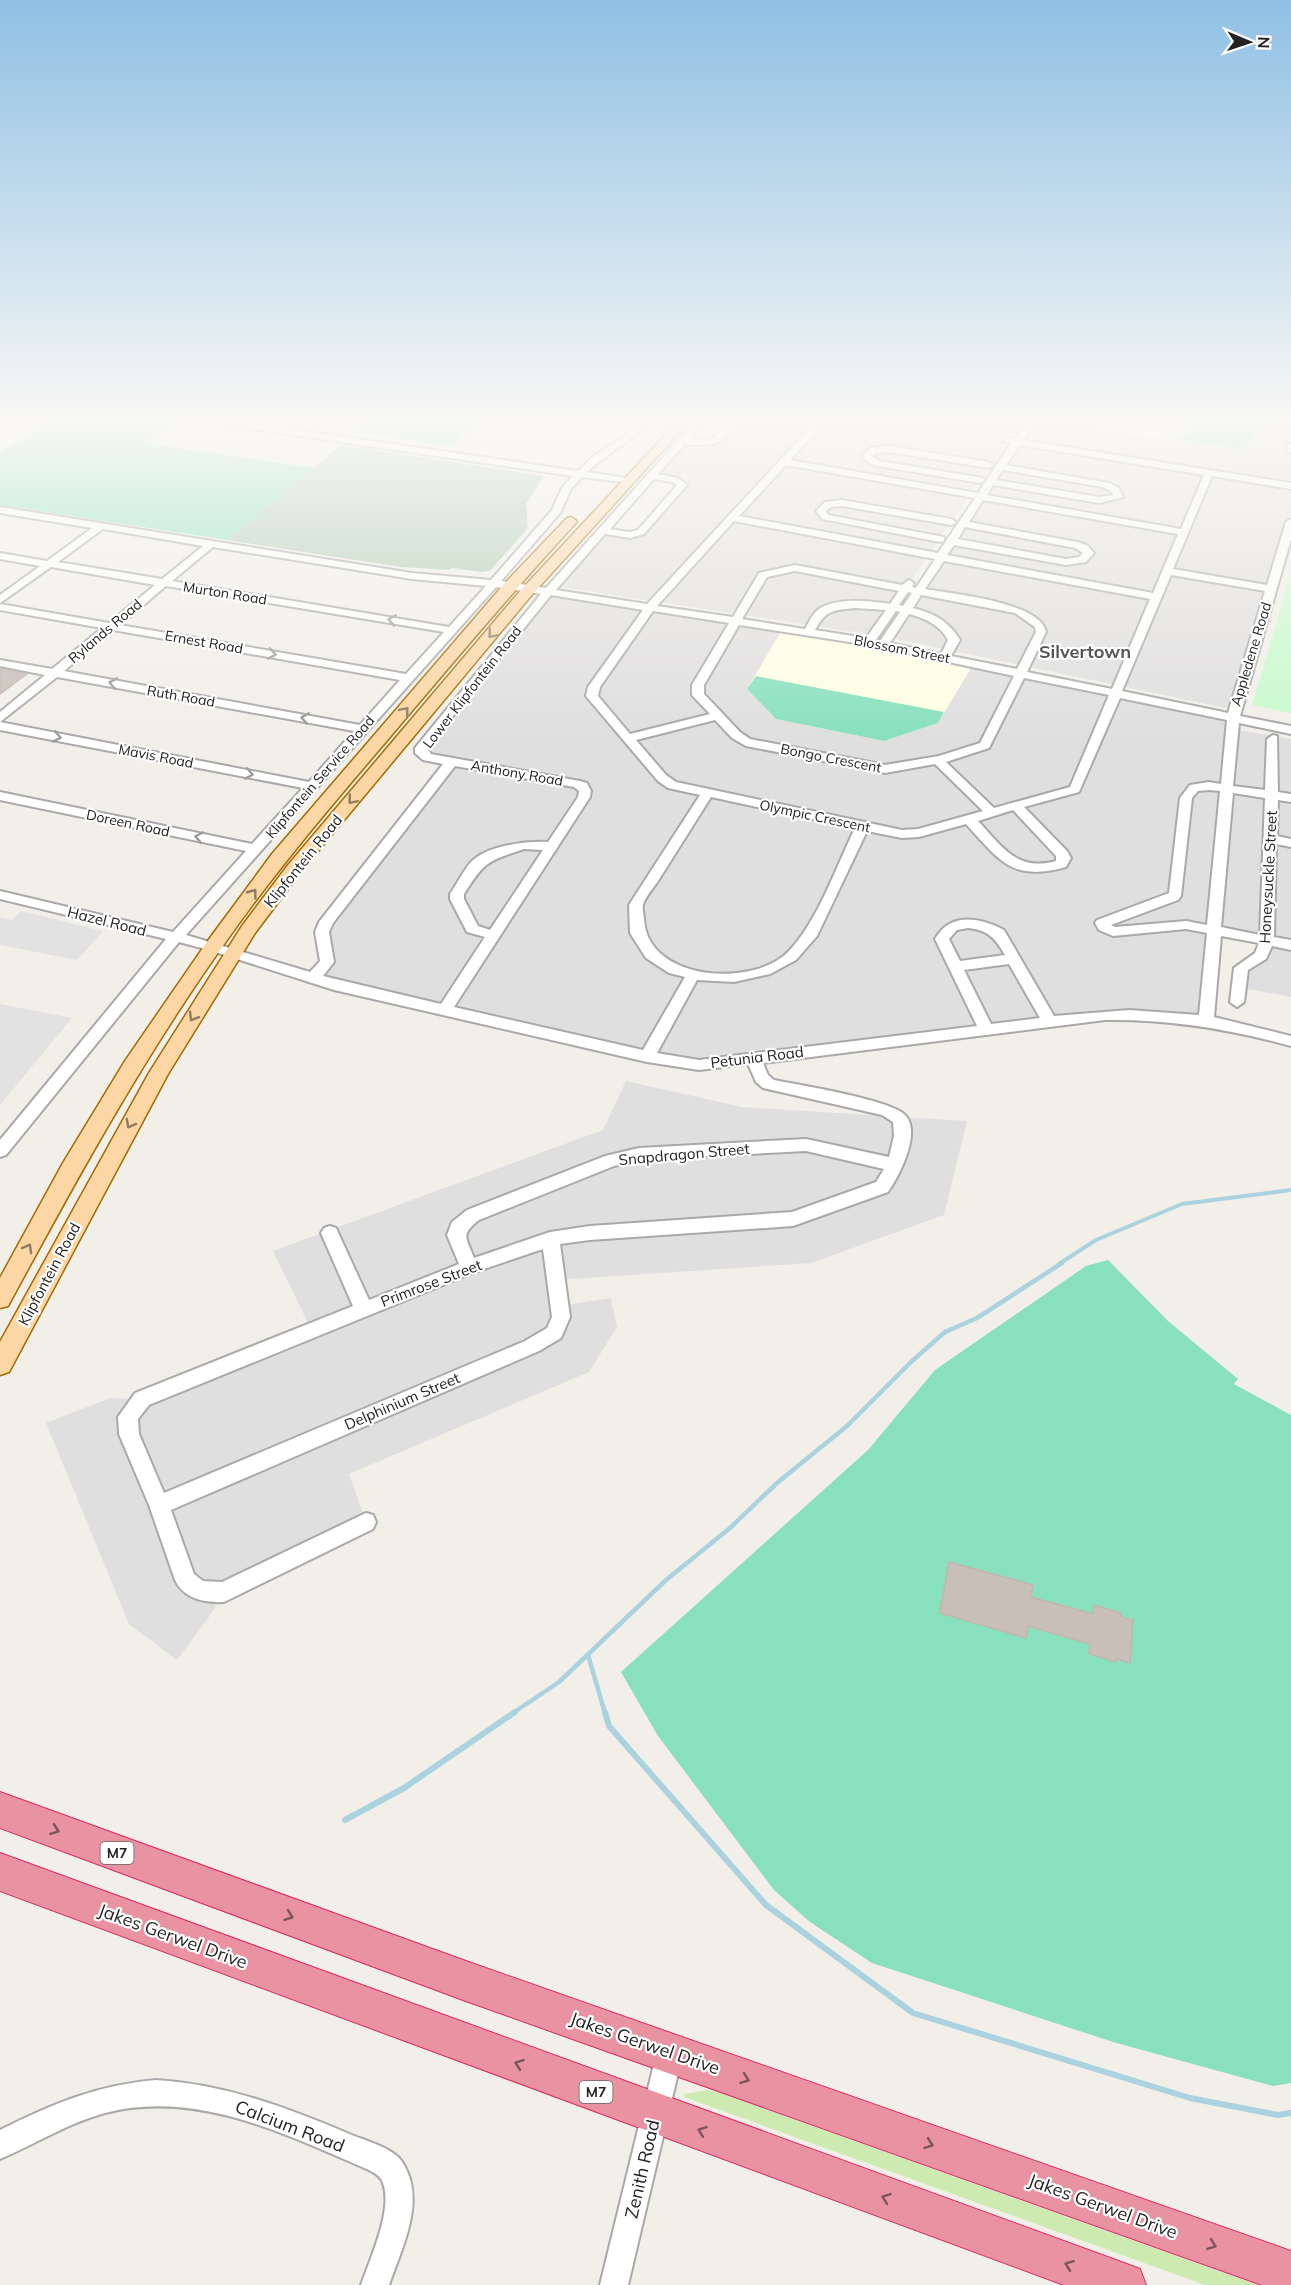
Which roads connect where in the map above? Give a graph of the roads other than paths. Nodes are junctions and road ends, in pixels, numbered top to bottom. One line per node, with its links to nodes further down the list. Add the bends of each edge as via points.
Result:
1 (951, 522): 19 (street)
2 (1291, 522): 33 (street, Appledene Road)
3 (80, 523): 15 (street, Blossom Street)
4 (548, 523): 27 (street, Klipfontein Service Road)
5 (570, 523): 29 (main road, Klipfontein Road)
6 (589, 523): 30 (main road, Klipfontein Road)
7 (610, 523): 16 (street, Lower Klipfontein Road)
8 (649, 523): 16 (street, via 641,532 630,535)
9 (728, 523): 37 (street)
10 (753, 523): 24 (street)
11 (854, 523): 19 (street)
12 (1129, 523): 17 (street)
13 (1187, 523): 17 (street, Olympic Crescent)
14 (963, 524): 18 (street); 20 (street)
15 (101, 526): 21 (street, Blossom Street); 25 (street)
16 (603, 531): 32 (street, Lower Klipfontein Road)
17 (1183, 532): 26 (street, Olympic Crescent)
18 (1028, 536): 22 (street); 22 (street, via 1077,544 1089,553 1086,559 1072,562)
19 (940, 539): 24 (street)
20 (951, 541): 22 (street); 24 (street)
21 (211, 544): 27 (street, Blossom Street, via 412,576); 28 (street, Rylands Road)
22 (1018, 553)
23 (0, 556): 25 (street, Murton Road)
24 (928, 562): 31 (street); 34 (street); 35 (street)
25 (50, 564): 28 (street, Murton Road); 36 (street)
26 (1168, 571): 33 (street); 35 (street, Olympic Crescent)
27 (496, 580): 29 (street, Blossom Street); 44 (street, Klipfontein Service Road)
28 (163, 583): 42 (street, Rylands Road); 44 (street, Murton Road, one-way to 28)
29 (513, 583): 30 (street, Blossom Street); 84 (main road, Klipfontein Road, one-way to 29, via 278,858)
30 (532, 586): 32 (street, Blossom Street); 84 (main road, Klipfontein Road, one-way to 84)
31 (906, 588): 34 (street); 39 (street); 41 (street, via 795,568 763,575)
32 (552, 589): 37 (street, Blossom Street); 63 (street, Lower Klipfontein Road, via 421,748 423,755)
33 (1271, 589): 53 (street, Appledene Road)
34 (918, 591): 40 (street); 49 (street, Bongo Crescent, via 1024,613 1042,629)
35 (1156, 597): 52 (street, Olympic Crescent)
36 (0, 600)
37 (651, 605): 41 (street, Blossom Street); 60 (street, Olympic Crescent, via 592,692 594,701)
38 (0, 607): 42 (street, Ernest Road)
39 (893, 608): 40 (street); 43 (street, via 856,604 835,607 819,614); 45 (street)
40 (905, 611): 46 (street); 47 (street, via 933,618 949,628 954,640)
41 (737, 618): 43 (street, Blossom Street); 54 (street, Bongo Crescent, via 696,691)
42 (111, 626): 50 (street, Rylands Road); 51 (street, Ernest Road, one-way to 51)
43 (811, 629): 45 (street, Blossom Street)
44 (450, 630): 51 (street, Klipfontein Service Road)
45 (871, 639): 46 (street, Blossom Street)
46 (885, 641): 47 (street, Blossom Street)
47 (947, 654): 49 (street, Blossom Street)
48 (0, 663): 50 (street, Ruth Road)
49 (1022, 669): 52 (street, Blossom Street); 62 (street, Bongo Crescent, via 985,745)
50 (55, 673): 55 (street, Rylands Road); 58 (street, Ruth Road, one-way to 50)
51 (408, 678): 58 (street, Klipfontein Service Road)
52 (1117, 689): 53 (street, Blossom Street); 70 (street, Olympic Crescent, via 1075,789)
53 (1234, 714): 56 (street, Blossom Street); 59 (street, Blossom Street); 65 (street, Appledene Road)
54 (718, 716): 60 (street); 62 (street, Bongo Crescent, via 746,741 880,768)
55 (0, 718)
56 (1291, 721)
57 (0, 726): 64 (street, Mavis Road, one-way to 64)
58 (362, 729): 64 (street, Klipfontein Service Road)
59 (1291, 730)
60 (627, 738): 66 (street, Olympic Crescent, via 667,782)
61 (1273, 739): 67 (street, Honeysuckle Street)
62 (936, 759): 71 (street)
63 (452, 761): 76 (street, Anthony Road, via 583,786 584,797); 88 (street, Lower Klipfontein Road, via 326,922 322,932 327,962)
64 (311, 786): 77 (street, Klipfontein Service Road)
65 (1227, 788): 67 (street); 79 (street, Appledene Road); 79 (street, via 1201,786 1186,798 1173,897 1102,923 1107,930 1119,932 1180,925)
66 (707, 793): 73 (street, Olympic Crescent); 87 (street, via 636,905 633,921 641,944 652,955)
67 (1272, 795): 69 (street); 74 (street, Honeysuckle Street)
68 (0, 796): 77 (street, Doreen Road, one-way to 68)
69 (1291, 798)
70 (1017, 807): 71 (street, Olympic Crescent); 72 (street, via 1062,854 1061,864 1038,871 1014,865)
71 (992, 813): 72 (street, Olympic Crescent)
72 (969, 819): 73 (street, Olympic Crescent, via 911,834)
73 (863, 826): 87 (street, via 799,953 784,964 755,975)
74 (1270, 839): 75 (street); 82 (street, Honeysuckle Street)
75 (1291, 843)
76 (550, 846): 80 (street, Anthony Road); 80 (street, via 528,843 486,858 459,888 457,899 472,929)
77 (256, 849): 81 (street, Klipfontein Service Road)
78 (0, 895): 81 (street, Hazel Road)
79 (1215, 931): 82 (street); 91 (street, Appledene Road)
80 (493, 935): 90 (street, Anthony Road)
81 (176, 938): 84 (street, Hazel Road); 97 (street, Klipfontein Service Road)
82 (1267, 940): 83 (street); 89 (street, Honeysuckle Street, via 1261,956 1241,968)
83 (1291, 945)
84 (223, 949): 88 (street, Petunia Road); 102 (main road, Klipfontein Road, one-way to 84, via 132,1066); 104 (main road, Klipfontein Road, one-way to 104)
85 (1014, 959): 86 (street); 86 (street, via 999,933 987,926 954,925 944,932 942,939); 92 (street)
86 (955, 966): 93 (street)
87 (693, 975): 95 (street)
88 (313, 979): 90 (street, Petunia Road)
89 (1237, 1002)
90 (444, 1011): 95 (street, Petunia Road)
91 (1206, 1019): 92 (street, Petunia Road, via 1136,1014); 94 (street, Petunia Road)
92 (1049, 1021): 93 (street, Petunia Road)
93 (986, 1029): 96 (street, Petunia Road)
94 (1291, 1041)
95 (646, 1057): 96 (street, Petunia Road, via 699,1065)
96 (753, 1058): 98 (street, Primrose Street, via 769,1084 898,1116 903,1128)
97 (0, 1150)
98 (895, 1165): 100 (street, Primrose Street, via 882,1187 793,1219); 101 (street, Snapdragon Street, via 806,1144 622,1157 463,1221 456,1235)
99 (330, 1233): 103 (street)
100 (550, 1239): 101 (street, Primrose Street); 105 (street, Delphinium Street, via 561,1317 554,1333)
101 (469, 1267): 103 (street, Primrose Street)
102 (0, 1299)
103 (364, 1309): 105 (street, Primrose Street, via 142,1399 128,1417 129,1434)
104 (0, 1365)
105 (159, 1505): 106 (street, Primrose Street, via 186,1580 193,1587 213,1592 224,1592)
106 (366, 1522)
107 (0, 1810): 109 (highway, Jakes Gerwel Drive / M7, one-way to 109)
108 (0, 1872): 110 (highway, Jakes Gerwel Drive / M7, one-way to 108)
109 (670, 2052): 110 (street, Zenith Road); 112 (highway, Jakes Gerwel Drive / M7, one-way to 112)
110 (655, 2114): 114 (street, Zenith Road); 115 (highway, Jakes Gerwel Drive / M7, one-way to 110)
111 (0, 2145): 113 (street, Calcium Road, via 122,2096 172,2094 236,2104 379,2160 391,2169 399,2199)
112 (1291, 2273)
113 (375, 2285)
114 (614, 2285)
115 (1124, 2285)

